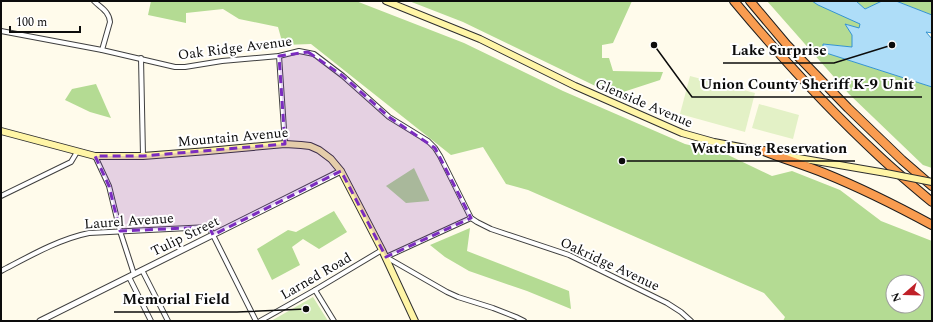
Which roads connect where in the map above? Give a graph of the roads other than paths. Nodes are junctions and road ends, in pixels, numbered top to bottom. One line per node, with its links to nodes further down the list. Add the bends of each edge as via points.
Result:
1 (94, 1): 6 (street, via 110,18)
2 (386, 1): 11 (main road, Glenside Avenue, via 480,39 575,86 682,133)
3 (734, 1): 19 (highway, via 770,44 840,118)
4 (750, 1): 17 (highway, via 787,45 848,108)
5 (1, 31): 6 (street, Oak Ridge Avenue)
6 (102, 50): 8 (street, Oak Ridge Avenue)
7 (279, 56): 8 (street, Oak Ridge Avenue, via 184,67); 10 (street); 20 (street, Oak Ridge Avenue, via 299,51 314,54 344,76 389,117 428,141 440,156)
8 (141, 58): 14 (street)
9 (1, 131): 12 (main road, Mountain Avenue)
10 (285, 144): 14 (main road, Mountain Avenue); 15 (main road, Mountain Avenue, via 310,146 319,150)
11 (764, 151): 16 (main road, Glenside Avenue, bridge); 21 (highway, via 856,187)
12 (77, 152): 13 (main road, Mountain Avenue); 18 (street, via 71,162)
13 (95, 156): 14 (main road, Mountain Avenue); 22 (street, via 109,186)
14 (143, 156)
15 (341, 171): 23 (street, Tulip Street); 24 (main road, Mountain Avenue)
16 (932, 182)
17 (932, 186)
18 (1, 196)
19 (932, 202)
20 (471, 218): 25 (street); 38 (street, Oakridge Avenue, via 491,229 569,255 667,303)
21 (932, 225)
22 (120, 231): 23 (street, Laurel Avenue, via 209,227); 27 (street, Laurel Avenue, via 89,233 65,239); 28 (street)
23 (213, 235): 26 (street, Tulip Street); 33 (street)
24 (382, 250): 25 (main road, Mountain Avenue); 29 (street, Larned Road)
25 (386, 257): 36 (main road, Mountain Avenue); 37 (street, via 447,292)
26 (142, 270): 28 (street, Tulip Street); 32 (street)
27 (1, 271)
28 (132, 275): 30 (street, Tulip Street); 31 (street)
29 (315, 290): 34 (street, Larned Road); 35 (street)
30 (40, 321)
31 (151, 321)
32 (168, 321)
33 (256, 321)
34 (260, 321)
35 (334, 321)
36 (416, 321)
37 (524, 321)
38 (691, 321)

